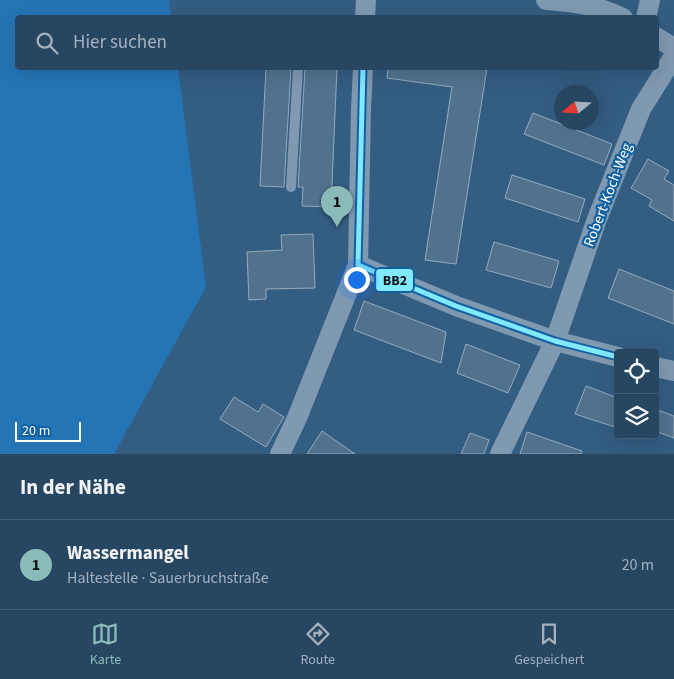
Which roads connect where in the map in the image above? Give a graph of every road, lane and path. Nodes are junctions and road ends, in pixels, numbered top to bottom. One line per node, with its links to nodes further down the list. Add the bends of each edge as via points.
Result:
1 (366, 0): 4 (street)
2 (546, 0): 5 (street, via 573,2)
3 (650, 0): 6 (street)
4 (365, 15)
5 (616, 15)
6 (647, 15)
7 (659, 39): 8 (street)
8 (674, 48)
9 (674, 56): 14 (street, Robert-Koch-Weg, via 641,109)
10 (298, 70): 12 (lane)
11 (363, 70): 13 (street)
12 (291, 187)
13 (358, 265): 14 (street, via 456,306); 18 (street)
14 (554, 340): 15 (street); 19 (street, Robert-Koch-Weg)
15 (614, 356)
16 (659, 368): 17 (street)
17 (674, 371)
18 (280, 454)
19 (500, 454)

